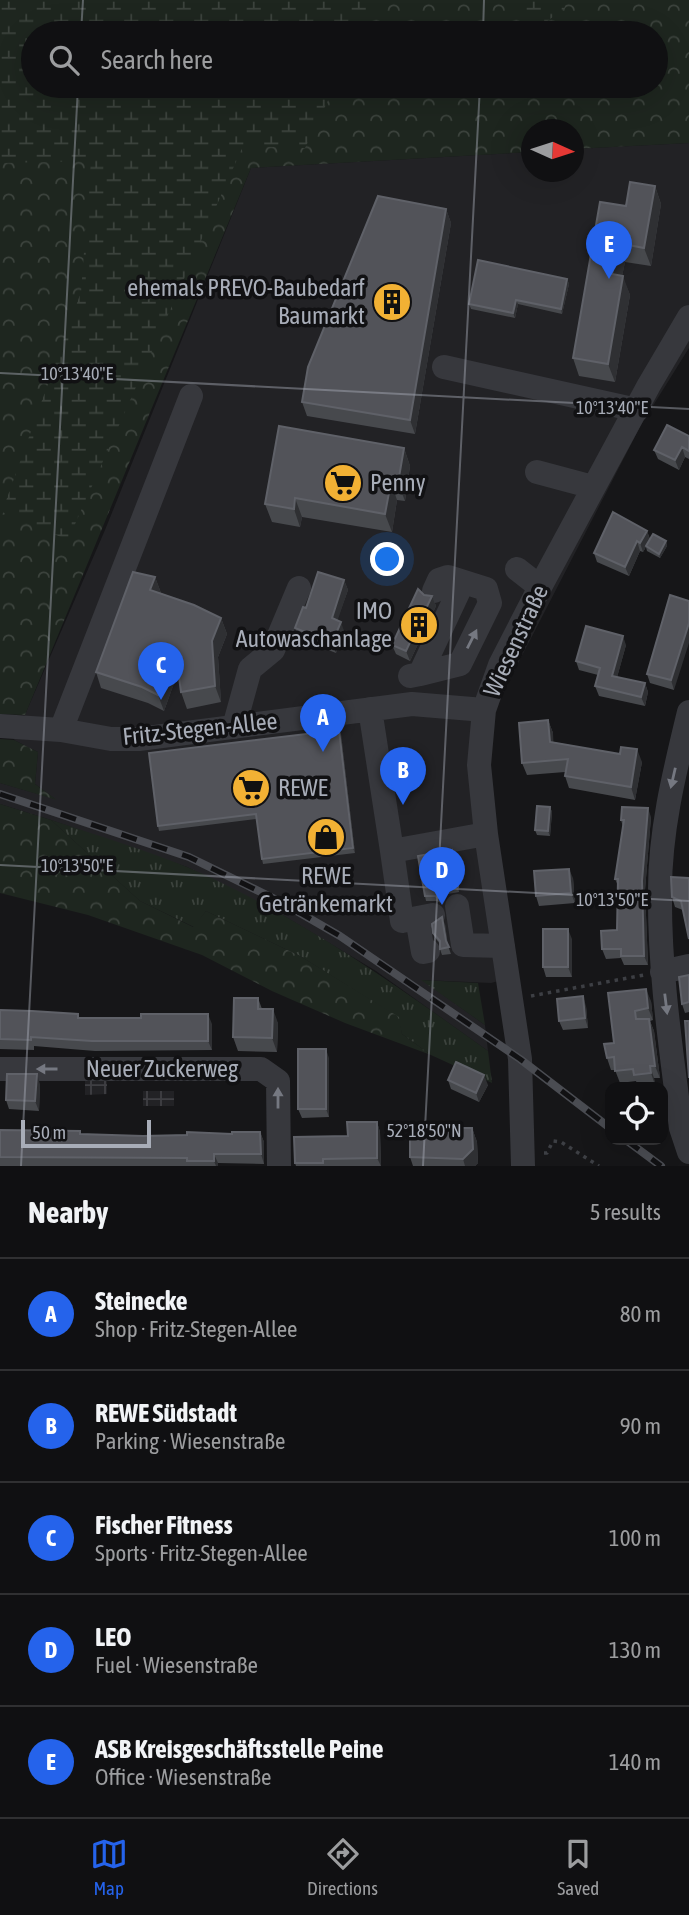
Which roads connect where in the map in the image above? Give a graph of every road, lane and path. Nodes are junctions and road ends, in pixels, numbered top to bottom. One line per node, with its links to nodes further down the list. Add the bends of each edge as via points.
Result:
1 (689, 317): 4 (street, Wiesenstraße)
2 (444, 368): 4 (street)
3 (191, 396): 19 (street)
4 (637, 410): 6 (street, Wiesenstraße)
5 (537, 472): 6 (street)
6 (593, 488): 9 (street, Wiesenstraße)
7 (517, 569): 9 (street)
8 (463, 582): 11 (street, via 448,577 439,580); 12 (street); 12 (street, one-way to 8, via 460,664 490,603 486,589)
9 (540, 587): 15 (street, Wiesenstraße, via 500,665)
10 (299, 588): 18 (street, via 273,650 250,669)
11 (434, 591)
12 (411, 669): 13 (street)
13 (412, 704): 14 (street, Fritz-Stegen-Allee); 15 (street, Fritz-Stegen-Allee)
14 (370, 709): 18 (street, Fritz-Stegen-Allee); 21 (street)
15 (484, 710): 20 (street, Wiesenstraße, via 479,765)
16 (689, 712): 26 (street, one-way to 26, via 669,797 660,887)
17 (0, 726): 19 (street, Fritz-Stegen-Allee)
18 (234, 727): 19 (street, Fritz-Stegen-Allee, via 139,739)
19 (61, 730)
20 (486, 834): 21 (street, via 435,849); 23 (street, Wiesenstraße)
21 (392, 851): 22 (street, via 402,922)
22 (441, 912): 23 (street, via 461,945); 24 (street, via 424,952)
23 (503, 946): 27 (street, Wiesenstraße)
24 (428, 951)
25 (689, 966): 26 (street)
26 (662, 972): 27 (path); 29 (street, one-way to 29, via 681,1128)
27 (512, 999): 32 (street, Wiesenstraße, via 520,1059)
28 (0, 1069): 31 (street, Neuer Zuckerweg, one-way to 28, via 278,1081 261,1069)
29 (689, 1152)
30 (547, 1153): 33 (path, via 553,1141 561,1142)
31 (279, 1166)
32 (523, 1166)
33 (599, 1166)

